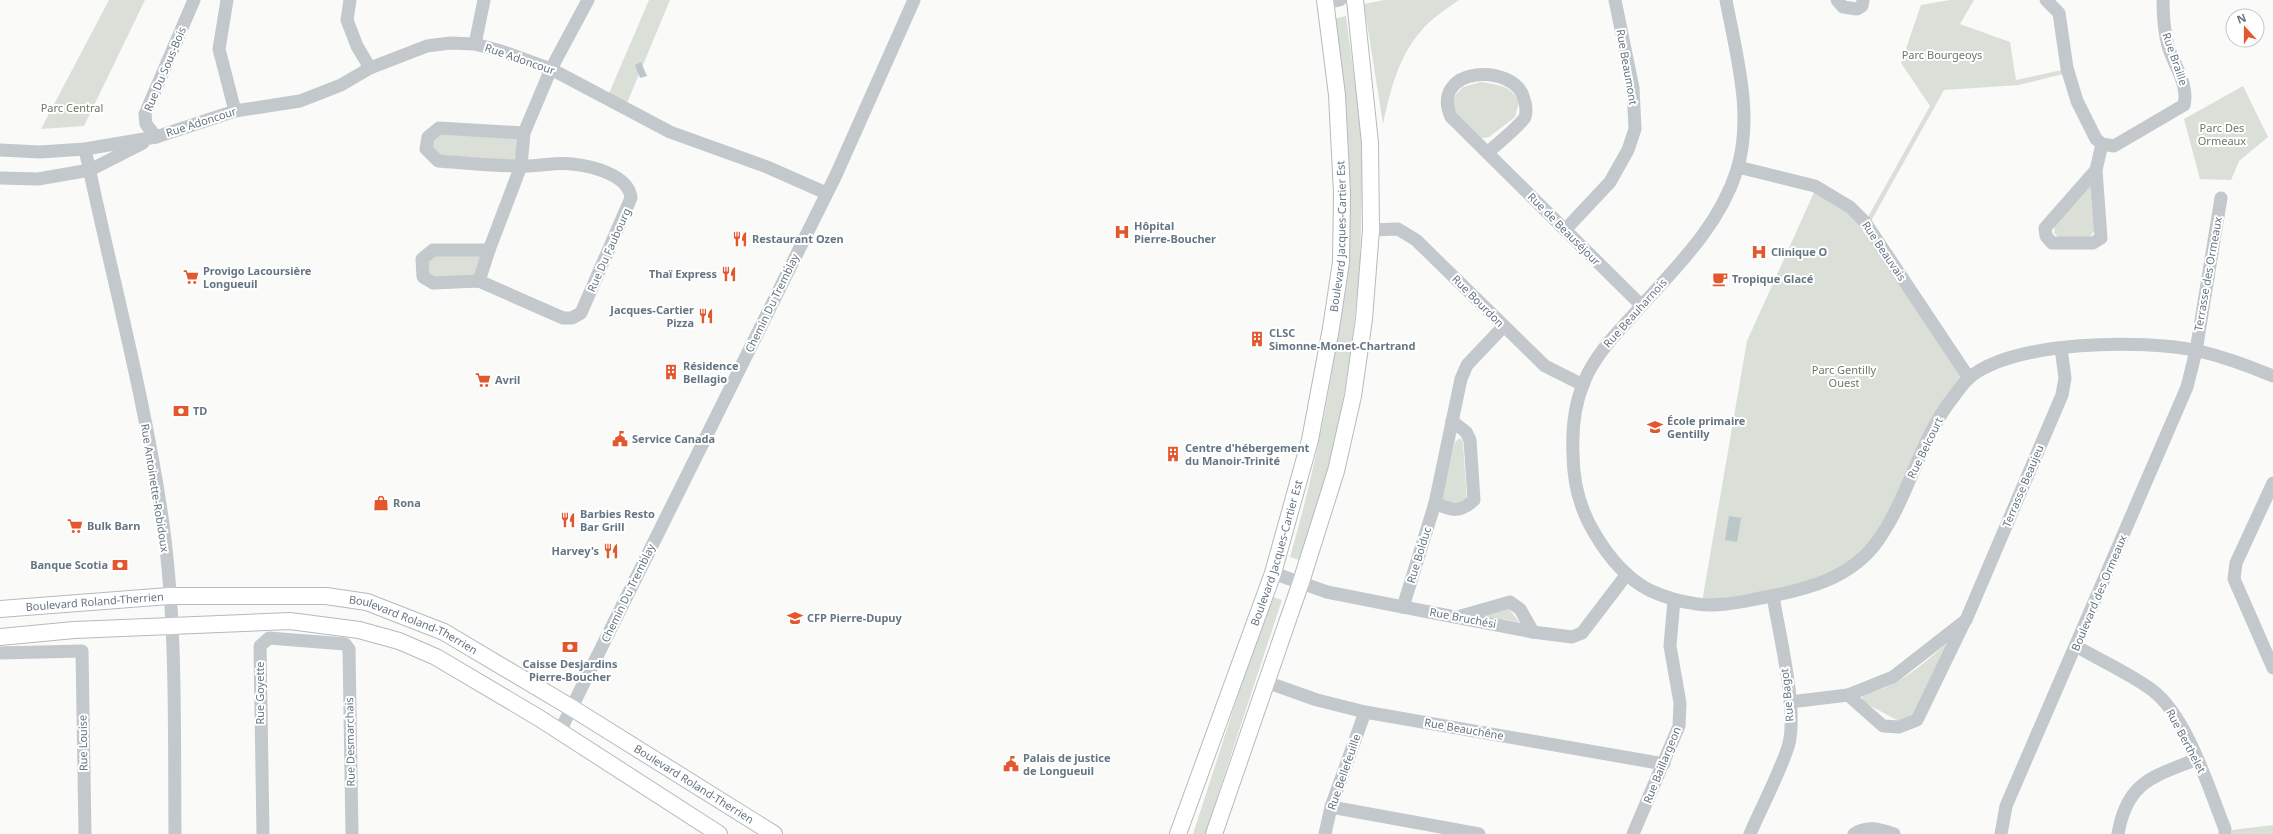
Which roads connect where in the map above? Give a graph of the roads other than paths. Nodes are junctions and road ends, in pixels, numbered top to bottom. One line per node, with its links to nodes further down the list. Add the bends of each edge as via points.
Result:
1 (194, 0): 20 (street, Rue Du Sous-Bois, via 145,114 146,124)
2 (227, 0): 18 (street, via 219,49)
3 (350, 0): 16 (street, via 347,20 357,46)
4 (484, 0): 15 (street)
5 (588, 0): 17 (street)
6 (914, 0): 30 (street, Chemin Du Tremblay)
7 (1355, 0): 32 (main road, via 1370,143)
8 (1615, 0): 33 (street, Rue Beaumont, via 1633,88 1635,129 1628,150 1610,182)
9 (1726, 0): 26 (street, Rue Beauharnois, via 1741,80 1744,123)
10 (1837, 0): 11 (street, via 1843,7 1857,9 1862,6)
11 (1863, 0)
12 (2046, 0): 21 (street, via 2059,13 2067,68 2078,101 2096,139)
13 (2163, 0): 21 (street, Rue Braille, via 2163,23 2168,47 2187,94 2184,105 2114,146)
14 (1330, 1): 46 (main road, Boulevard Jacques-Cartier Est, via 1342,193 1341,262 1310,440)
15 (475, 44): 16 (street, Rue Adoncour, via 450,43 427,46); 17 (street, Rue Adoncour)
16 (370, 68): 18 (street, Rue Adoncour, via 341,85 300,100)
17 (551, 69): 19 (street); 30 (street, Rue Adoncour, via 670,132 767,167)
18 (235, 111): 20 (street, Rue Adoncour)
19 (524, 133): 25 (street); 25 (street, Rue Du Faubourg, via 439,128 428,137 426,149 438,161)
20 (156, 137): 22 (street, Rue Adoncour); 27 (street, Rue Adoncour)
21 (2102, 144): 28 (street)
22 (85, 149): 23 (street, Rue Adoncour, via 40,152); 27 (street, Rue Antoinette-Robidoux)
23 (0, 150)
24 (1487, 153): 24 (street, Rue de Beauséjour, via 1451,117 1447,109 1446,100 1457,81 1478,73 1512,81 1520,88 1526,108 1524,118); 33 (street, Rue de Beauséjour)
25 (521, 166): 34 (street); 35 (street, Rue Du Faubourg, via 571,163 588,167 626,184 631,198 581,313 572,318 563,318)
26 (1738, 167): 36 (street, Rue Beauharnois, via 1711,226 1677,268); 41 (street, Rue Beauvais, via 1815,186 1850,207 1865,222)
27 (90, 170): 29 (street, Rue Adoncour, via 38,178); 49 (street, Rue Antoinette-Robidoux, via 145,419 163,525)
28 (2096, 170): 28 (street, via 2101,238 2093,243 2052,243 2046,236 2045,228)
29 (0, 178)
30 (826, 193): 67 (street, Chemin Du Tremblay)
31 (2221, 198): 39 (street, Terrasse des Ormeaux)
32 (1371, 230): 37 (street, Rue Bourdon, via 1398,229 1416,240); 48 (main road, via 1364,319 1352,396 1336,472)
33 (1565, 230): 36 (street, Rue de Beauséjour)
34 (488, 250): 35 (street); 35 (street, Rue Du Faubourg, via 433,250 422,259 423,277 433,283)
35 (479, 281)
36 (1641, 305): 42 (street, Rue Beauharnois, via 1608,342)
37 (1503, 327): 42 (street, Rue Bourdon, via 1545,366); 43 (street, Rue Bolduc, via 1467,365 1461,379)
38 (2061, 348): 39 (street, Rue Belcourt, via 2127,344); 41 (street, Rue Belcourt, via 2013,356 1988,366); 55 (street, Terrasse Beaujeu, via 2065,378 2062,395)
39 (2196, 351): 40 (street, Rue Belcourt, via 2246,364); 60 (street, Boulevard des Ormeaux, via 2187,387)
40 (2273, 376)
41 (1969, 378): 50 (street, Rue Belcourt, via 1937,418 1896,509 1878,542 1855,564 1828,580 1801,590)
42 (1583, 384): 47 (street, Rue Beauharnois, via 1576,412 1573,479 1582,510 1594,533)
43 (1452, 421): 45 (street, Rue Bolduc); 45 (street, via 1466,432 1470,440 1474,500 1464,508 1448,510)
44 (2273, 483): 59 (street, via 2236,563 2234,579)
45 (1435, 503): 52 (street, Rue Bolduc)
46 (1273, 573): 48 (street, Rue Bruchési); 79 (main road, Boulevard Jacques-Cartier Est)
47 (1627, 574): 51 (street, Rue Beauharnois, via 1647,589); 57 (street, Rue Bruchési, via 1582,633 1572,637)
48 (1301, 582): 52 (street, Rue Bruchési, via 1327,592); 64 (main road)
49 (170, 596): 53 (main road, Boulevard Roland-Therrien); 56 (street, Rue Antoinette-Robidoux); 67 (main road, Boulevard Roland-Therrien, via 326,596 367,602 444,632)
50 (1773, 596): 51 (street, Rue Belcourt, via 1715,605); 66 (street, Rue Bagot)
51 (1674, 600): 71 (street, Rue Baillargeon, via 1670,646 1680,717)
52 (1403, 607): 54 (street, Rue Bruchési)
53 (0, 609)
54 (1458, 617): 57 (street, Rue Bruchési); 57 (street, via 1510,602 1520,609)
55 (1966, 620): 65 (street, Terrasse Beaujeu, via 1893,677); 65 (street, Terrasse Beaujeu, via 1917,720 1899,727 1883,726)
56 (172, 626): 58 (main road, Boulevard Roland-Therrien); 69 (main road, Boulevard Roland-Therrien, via 290,621 359,630 399,641 436,657); 74 (street, Rue Antoinette-Robidoux)
57 (1533, 632)
58 (0, 637)
59 (2268, 645): 63 (street)
60 (2076, 646): 70 (street, Rue Berthelet, via 2153,691 2172,710); 87 (street, Boulevard des Ormeaux, via 2006,806)
61 (349, 649): 75 (street, Rue Goyette, via 345,644 269,638 260,646); 76 (street, Rue Desmarchais)
62 (0, 652): 73 (street, Rue Louise, via 82,651)
63 (2273, 668)
64 (1266, 682): 68 (street, Rue Beauchêne, via 1316,700); 80 (main road)
65 (1848, 695): 66 (street, Terrasse Beaujeu)
66 (1790, 702): 84 (street, Rue Bagot, via 1791,727 1788,746)
67 (572, 708): 69 (street, Chemin Du Tremblay); 78 (main road, Boulevard Roland-Therrien)
68 (1365, 712): 71 (street, Rue Beauchêne); 72 (street, Rue Bellefeuille)
69 (560, 731): 77 (main road, Boulevard Roland-Therrien)
70 (2197, 759): 88 (street, via 2148,779 2129,799); 89 (street, Rue Berthelet)
71 (1664, 764): 83 (street, Rue Baillargeon)
72 (1331, 807): 81 (street, Rue Bellefeuille); 82 (street)
73 (85, 834)
74 (175, 834)
75 (262, 834)
76 (352, 834)
77 (719, 834)
78 (774, 834)
79 (1178, 834)
80 (1214, 834)
81 (1325, 834)
82 (1479, 834)
83 (1633, 834)
84 (1750, 834)
85 (1854, 834): 86 (street, via 1864,829 1877,828)
86 (1894, 834)
87 (2001, 834)
88 (2118, 834)
89 (2225, 834)

